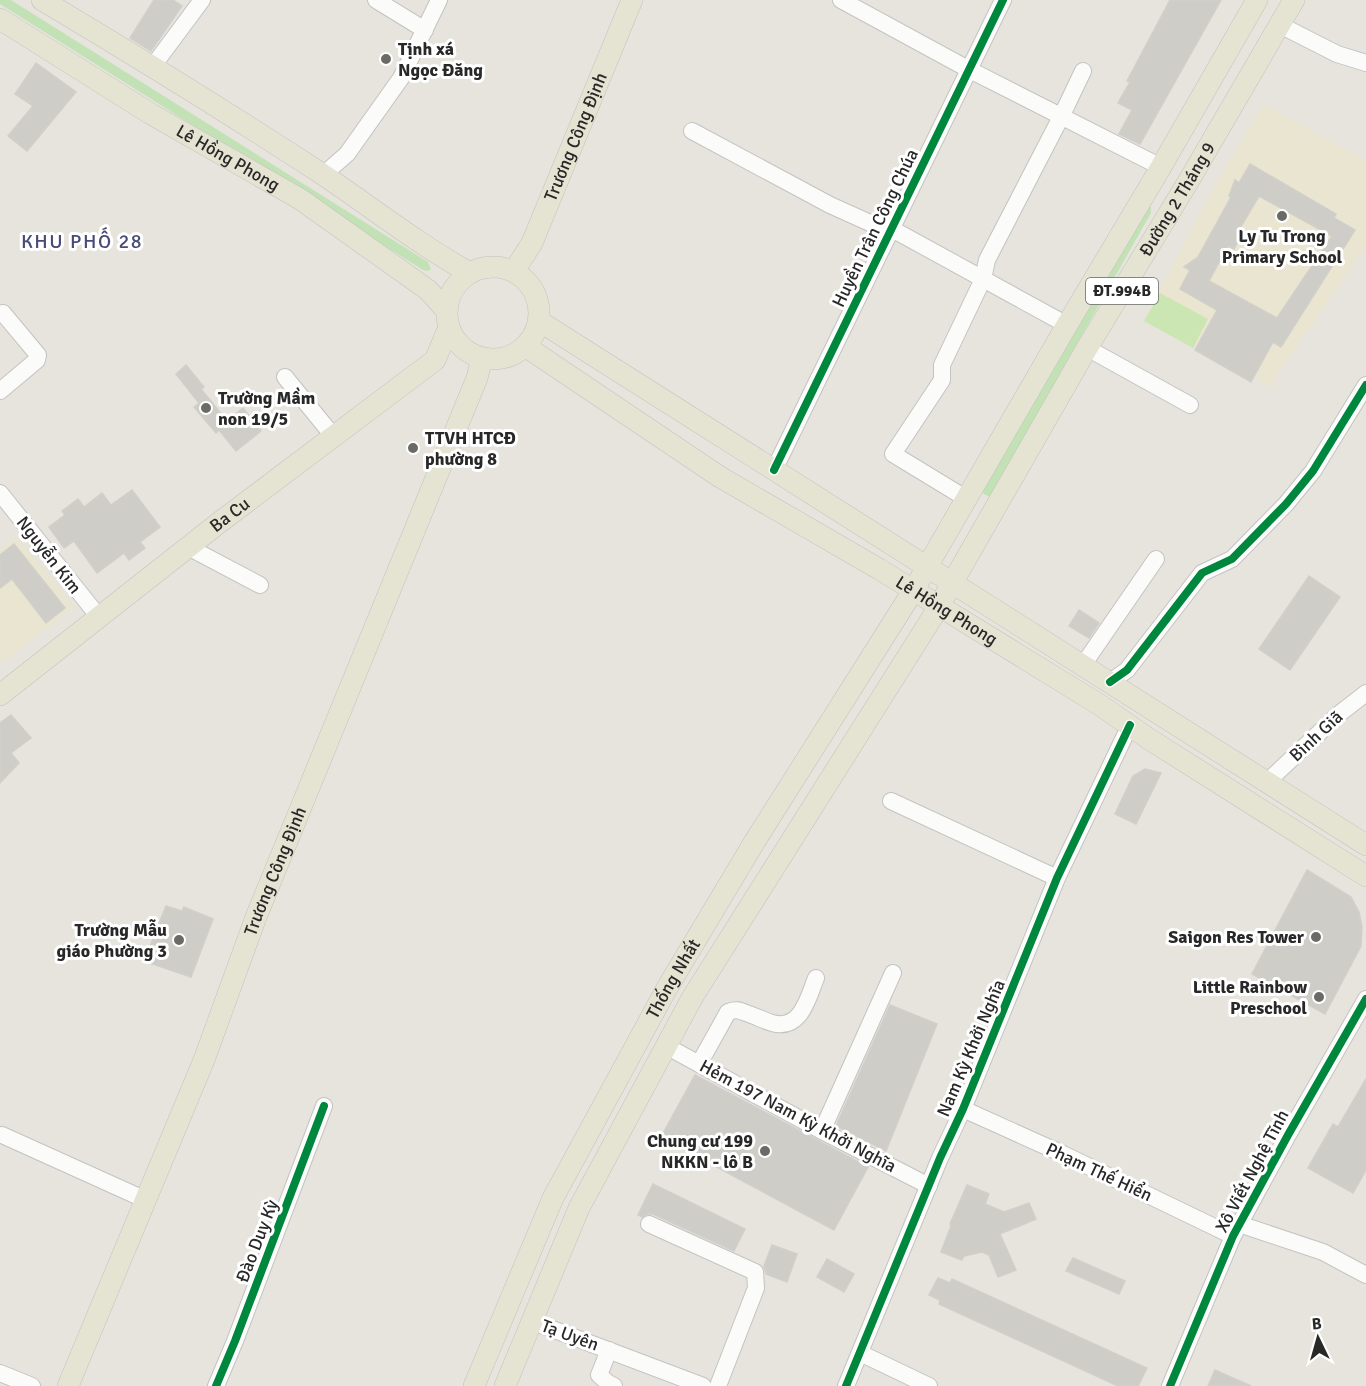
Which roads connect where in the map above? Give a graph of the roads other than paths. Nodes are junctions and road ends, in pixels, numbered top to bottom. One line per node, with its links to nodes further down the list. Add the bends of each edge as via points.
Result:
1 (42, 0): 14 (main road, Lê Hồng Phong)
2 (202, 0): 14 (street)
3 (376, 0): 12 (street)
4 (439, 0): 12 (street)
5 (632, 0): 23 (main road, Trương Công Định, via 532,243)
6 (842, 0): 15 (street)
7 (1003, 0): 15 (street, Huyền Trân Công Chúa)
8 (1257, 0): 19 (main road, Đường 2 Tháng 9 / ĐT.994B)
9 (1294, 0): 11 (main road, Đường 2 Tháng 9 / ĐT.994B)
10 (0, 19): 27 (main road, Lê Hồng Phong, via 151,114 300,199 428,290)
11 (1280, 24): 13 (street, via 1337,54); 21 (main road, Đường 2 Tháng 9 / ĐT.994B)
12 (425, 30): 20 (street, via 401,78 373,119 347,154)
13 (1366, 63)
14 (153, 66): 20 (main road, Lê Hồng Phong)
15 (968, 69): 17 (street); 22 (street, Huyền Trân Công Chúa)
16 (1083, 71): 17 (street)
17 (1062, 115): 19 (street); 25 (street, via 987,260)
18 (692, 131): 22 (street, via 830,205)
19 (1161, 167): 21 (main road); 29 (main road, Đường 2 Tháng 9 / ĐT.994B)
20 (323, 175): 24 (main road, Lê Hồng Phong)
21 (1188, 182): 31 (main road, Đường 2 Tháng 9 / ĐT.994B)
22 (892, 229): 25 (street); 38 (street, Huyền Trân Công Chúa)
23 (514, 271): 24 (main road, via 500,267); 28 (main road, via 535,292 540,306)
24 (470, 273): 27 (main road, via 450,296)
25 (983, 279): 29 (street); 40 (street, via 942,365 942,380 893,454)
26 (3, 313): 35 (street, via 38,360)
27 (448, 319): 32 (main road, via 456,341); 37 (main road, Ba Cu, via 435,360)
28 (539, 321): 30 (main road); 38 (main road, Lê Hồng Phong)
29 (1066, 325): 40 (main road, Đường 2 Tháng 9 / ĐT.994B)
30 (525, 346): 32 (main road, via 512,355); 46 (main road, Lê Hồng Phong, via 720,477)
31 (1088, 348): 36 (street); 44 (main road, Đường 2 Tháng 9 / ĐT.994B)
32 (482, 358): 74 (main road, Trương Công Định)
33 (285, 377): 37 (street)
34 (1366, 385): 50 (street, via 1313,471 1286,504 1232,559 1202,573 1127,670)
35 (0, 391)
36 (1190, 405)
37 (334, 437): 41 (main road, Ba Cu)
38 (774, 470): 43 (main road, Lê Hồng Phong)
39 (0, 493): 48 (street, Nguyễn Kim)
40 (967, 499): 43 (main road, Đường 2 Tháng 9 / ĐT.994B)
41 (188, 548): 45 (street); 48 (main road, Ba Cu)
42 (1156, 559): 49 (street)
43 (928, 567): 44 (main road, Lê Hồng Phong); 46 (main road, Đường 2 Tháng 9)
44 (952, 583): 47 (main road, Đường 2 Tháng 9); 49 (main road, Lê Hồng Phong)
45 (260, 585)
46 (914, 591): 47 (main road, Lê Hồng Phong); 58 (main road, Thống Nhất)
47 (939, 606): 54 (main road, Lê Hồng Phong); 60 (main road, Thống Nhất)
48 (99, 617): 52 (main road, Ba Cu)
49 (1083, 665): 50 (main road, Lê Hồng Phong)
50 (1110, 682): 53 (main road, Lê Hồng Phong); 54 (main road)
51 (1366, 693): 56 (street, Bình Giã)
52 (0, 695)
53 (1141, 702): 55 (main road); 56 (main road, Lê Hồng Phong)
54 (1100, 705): 55 (main road, Lê Hồng Phong)
55 (1130, 725): 61 (main road, Lê Hồng Phong); 62 (street, Nam Kỳ Khởi Nghĩa)
56 (1267, 782): 59 (main road, Lê Hồng Phong)
57 (891, 801): 62 (street)
58 (755, 841): 60 (main road); 73 (main road, Thống Nhất, via 667,988)
59 (1366, 845)
60 (782, 856): 66 (main road, Thống Nhất)
61 (1366, 876)
62 (1057, 878): 69 (street, Nam Kỳ Khởi Nghĩa)
63 (893, 973): 70 (street)
64 (816, 978): 67 (street, via 802,1012 787,1024 738,1010 728,1012)
65 (1366, 999): 77 (street, Xô Viết Nghệ Tĩnh)
66 (666, 1046): 67 (street, Hẻm 197 Nam Kỳ Khởi Nghĩa); 75 (main road, Thống Nhất)
67 (699, 1064): 70 (street, Hẻm 197 Nam Kỳ Khởi Nghĩa)
68 (324, 1106): 85 (street, Đào Duy Kỳ)
69 (963, 1109): 72 (street, Nam Kỳ Khởi Nghĩa); 77 (street, Phạm Thế Hiển)
70 (822, 1131): 72 (street, Hẻm 197 Nam Kỳ Khởi Nghĩa)
71 (2, 1134): 74 (street)
72 (929, 1186): 81 (street, Nam Kỳ Khởi Nghĩa)
73 (552, 1198): 75 (main road); 86 (main road, Thống Nhất)
74 (146, 1200): 84 (main road, Trương Công Định)
75 (579, 1208): 79 (main road, Thống Nhất)
76 (649, 1224): 90 (street, via 755,1272 756,1288)
77 (1236, 1230): 78 (street, Phạm Thế Hiển, via 1323,1252); 93 (street, Xô Viết Nghệ Tĩnh)
78 (1366, 1275)
79 (531, 1321): 80 (street, Tạ Uyên); 87 (main road, Thống Nhất)
80 (609, 1350): 88 (street, Tạ Uyên, via 599,1376); 89 (street, Tạ Uyên)
81 (860, 1353): 91 (street, Nam Kỳ Khởi Nghĩa); 92 (street)
82 (0, 1373): 83 (street)
83 (32, 1386)
84 (68, 1386)
85 (216, 1386)
86 (474, 1386)
87 (505, 1386)
88 (615, 1386)
89 (703, 1386)
90 (718, 1386)
91 (846, 1386)
92 (929, 1386)
93 (1170, 1386)

